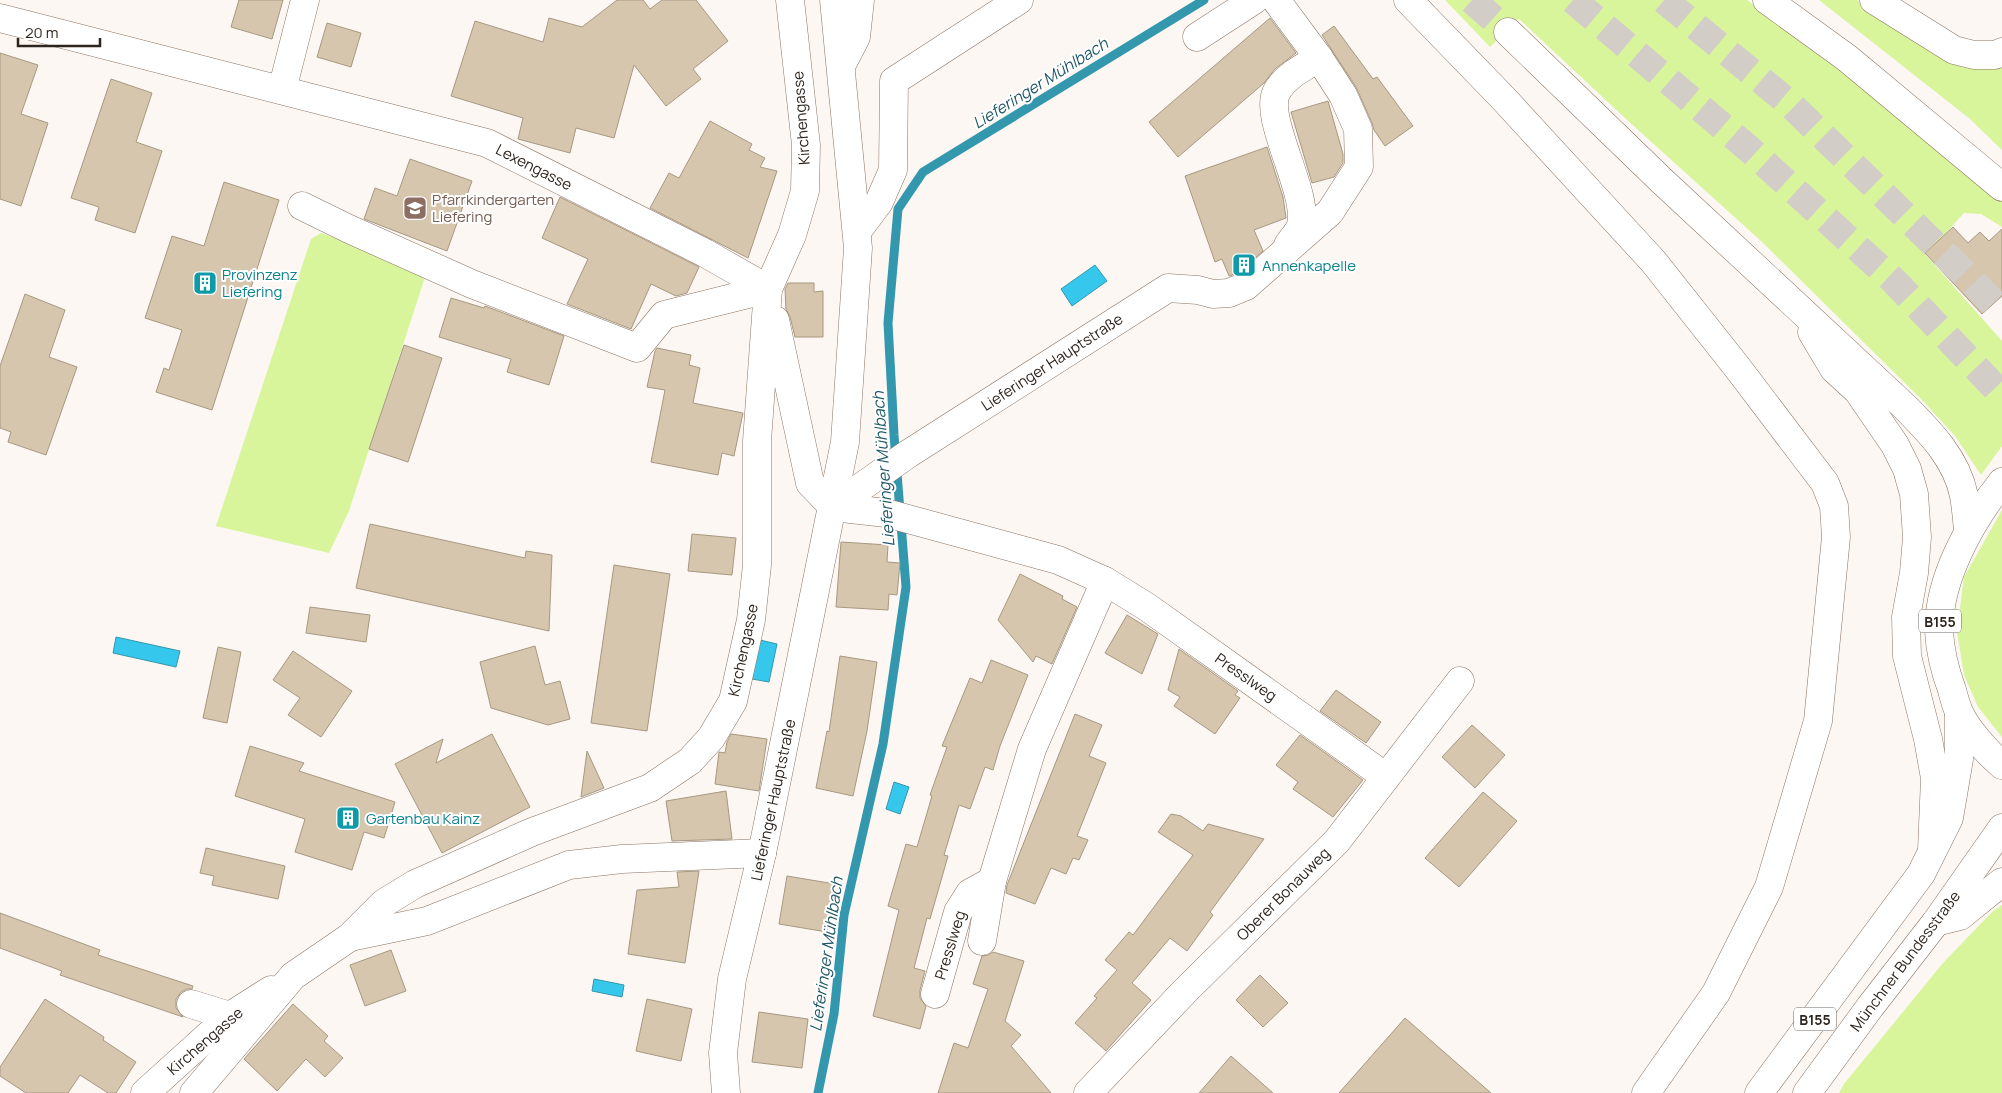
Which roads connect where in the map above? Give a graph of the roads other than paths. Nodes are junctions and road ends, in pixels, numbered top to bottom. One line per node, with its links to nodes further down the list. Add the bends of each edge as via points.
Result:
1 (305, 0): 17 (main road)
2 (790, 0): 22 (main road, Kirchengasse, via 806,145 805,192 792,235)
3 (834, 0): 16 (main road, Lieferinger Hauptstraße)
4 (860, 0): 16 (main road, via 856,37)
5 (1019, 0): 20 (main road, via 894,81 893,170 879,202)
6 (1254, 0): 13 (main road)
7 (1276, 0): 15 (main road, Lieferinger Hauptstraße)
8 (1408, 0): 49 (main road, via 1653,261 1824,483 1834,506 1836,537 1818,721 1769,887 1716,993)
9 (1767, 0): 18 (main road, via 1847,58)
10 (1874, 0): 14 (main road, via 1954,50 1974,55)
11 (0, 18): 17 (main road, Lexengasse)
12 (1508, 32): 23 (main road, via 1661,180)
13 (1197, 37)
14 (2002, 52)
15 (1319, 58): 21 (main road, Lieferinger Hauptstraße, via 1292,74 1276,92 1275,114 1300,203 1301,226); 21 (main road, Lieferinger Hauptstraße, via 1343,95 1358,129 1359,167 1330,212)
16 (841, 68): 20 (main road, Lieferinger Hauptstraße)
17 (282, 90): 22 (main road, Lexengasse, via 487,144 705,253)
18 (1997, 181)
19 (302, 206): 22 (main road, via 472,284 637,348 664,315)
20 (858, 230): 25 (main road, Lieferinger Hauptstraße, via 846,442)
21 (1280, 256): 25 (main road, Lieferinger Hauptstraße, via 1246,286 1229,293 1168,288 908,454)
22 (768, 289): 25 (main road, via 810,483); 38 (main road, Kirchengasse, via 757,441 757,565 751,620 733,701 711,738 690,761 650,788 532,832 415,884 384,903)
23 (1795, 303): 26 (main road, via 1904,406 1952,462 1964,494); 33 (main road, via 1834,369 1858,391 1895,444 1914,494 1917,537 1906,617 1907,656 1935,778)
24 (2002, 482): 26 (main road, B155)
25 (833, 508): 27 (main road, Presslweg, via 886,513 1058,560); 34 (main road, Lieferinger Hauptstraße)
26 (1968, 531): 29 (main road, B155, via 1949,576 1939,630 1944,667)
27 (1105, 581): 31 (main road, Presslweg); 35 (main road, Presslweg, via 1032,749)
28 (1460, 681): 31 (main road, Oberer Bonauweg)
29 (1959, 714): 30 (main road, B155, via 1988,754); 33 (main road, B155, via 1959,759 1954,795 1949,818)
30 (2002, 765)
31 (1386, 777): 48 (main road, Oberer Bonauweg, via 1336,841)
32 (2002, 828): 37 (main road, Münchner Bundesstraße / B155)
33 (1932, 850): 50 (main road, B155, via 1911,889)
34 (762, 853): 38 (main road, Kirchengasse, via 569,865 427,922); 47 (main road, Lieferinger Hauptstraße, via 732,979 723,1053)
35 (992, 882): 39 (main road, Presslweg); 41 (main road, Presslweg, via 970,893 958,912)
36 (2002, 882): 37 (main road, via 1960,916)
37 (1936, 922): 44 (main road, Münchner Bundesstraße / B155, via 1870,1007)
38 (350, 937): 40 (main road, Kirchengasse)
39 (982, 941)
40 (293, 976): 43 (main road, Kirchengasse); 46 (main road, Kirchengasse)
41 (935, 994)
42 (191, 1004): 43 (main road)
43 (230, 1016): 45 (main road, Kirchengasse)
44 (1815, 1087)
45 (145, 1093)
46 (194, 1093)
47 (726, 1093)
48 (1088, 1093)
49 (1646, 1093)
50 (1759, 1093)

